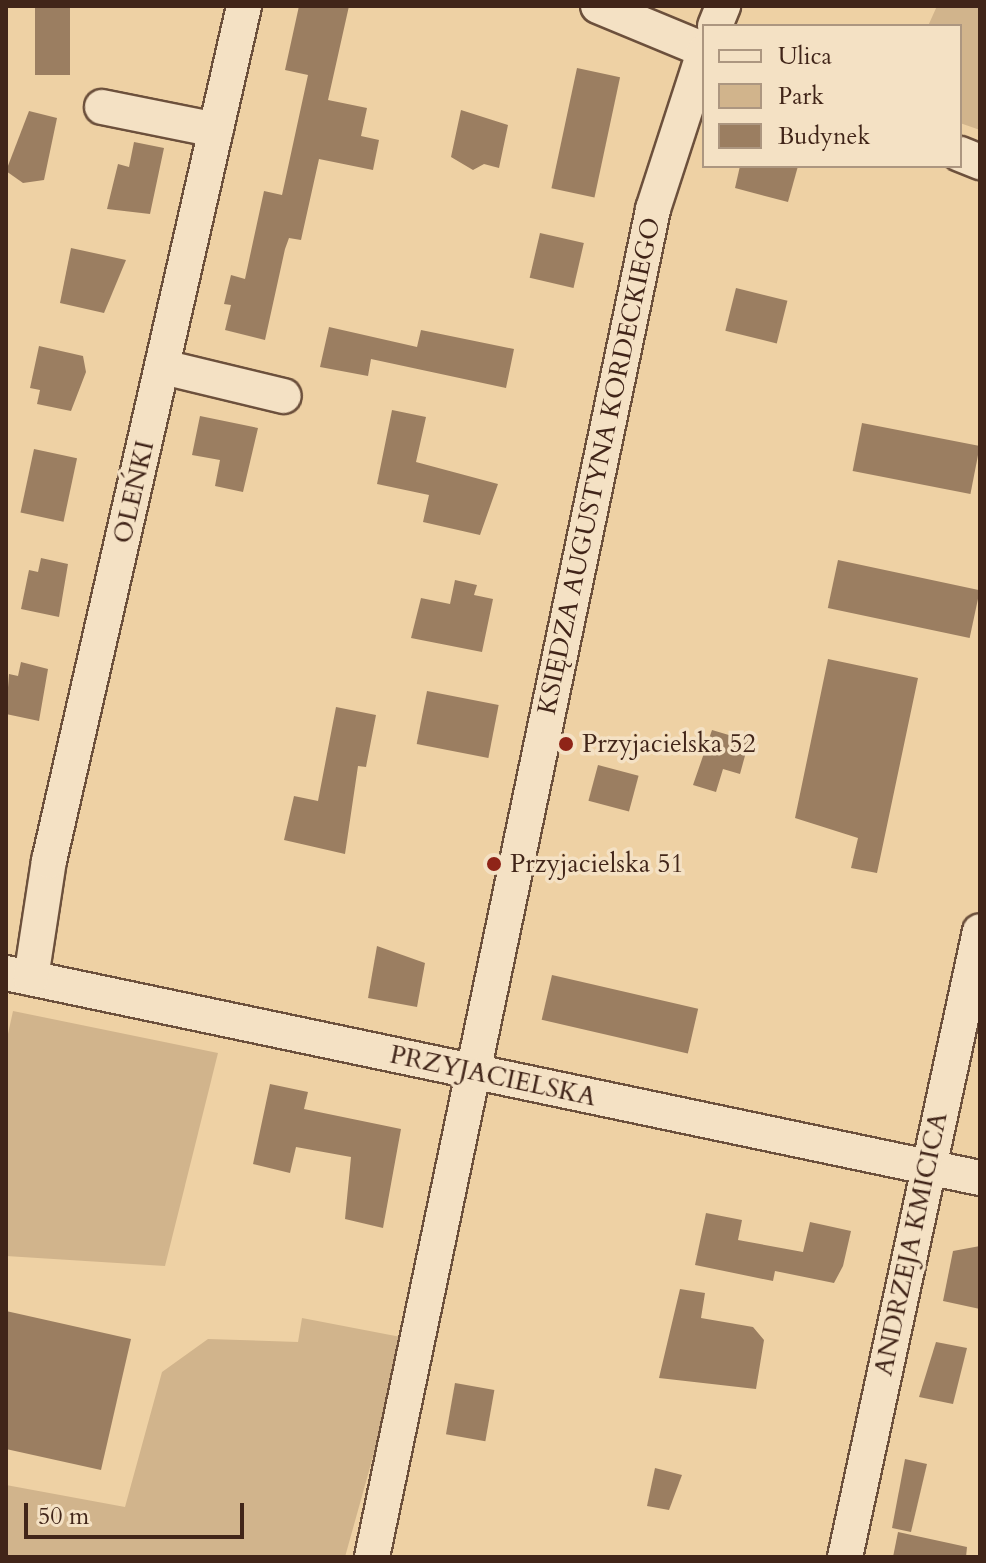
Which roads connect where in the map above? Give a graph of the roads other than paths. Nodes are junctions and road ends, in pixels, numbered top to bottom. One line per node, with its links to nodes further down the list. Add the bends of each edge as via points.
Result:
1 (244, 6): 6 (street, OLEŃKI)
2 (598, 6): 3 (street)
3 (702, 50)
4 (702, 57): 11 (street, KSIĘDZA AUGUSTYNA KORDECKIEGO, via 653,209)
5 (102, 107): 6 (street)
6 (216, 130): 7 (street, OLEŃKI)
7 (163, 367): 8 (street); 10 (street, OLEŃKI)
8 (284, 396)
9 (980, 931): 12 (street, ANDRZEJA KMICICA)
10 (19, 976): 11 (street, PRZYJACIELSKA)
11 (473, 1072): 12 (street, PRZYJACIELSKA); 14 (street, KSIĘDZA AUGUSTYNA KORDECKIEGO)
12 (926, 1167): 13 (street, PRZYJACIELSKA); 15 (street, ANDRZEJA KMICICA)
13 (980, 1178)
14 (372, 1557)
15 (845, 1557)

